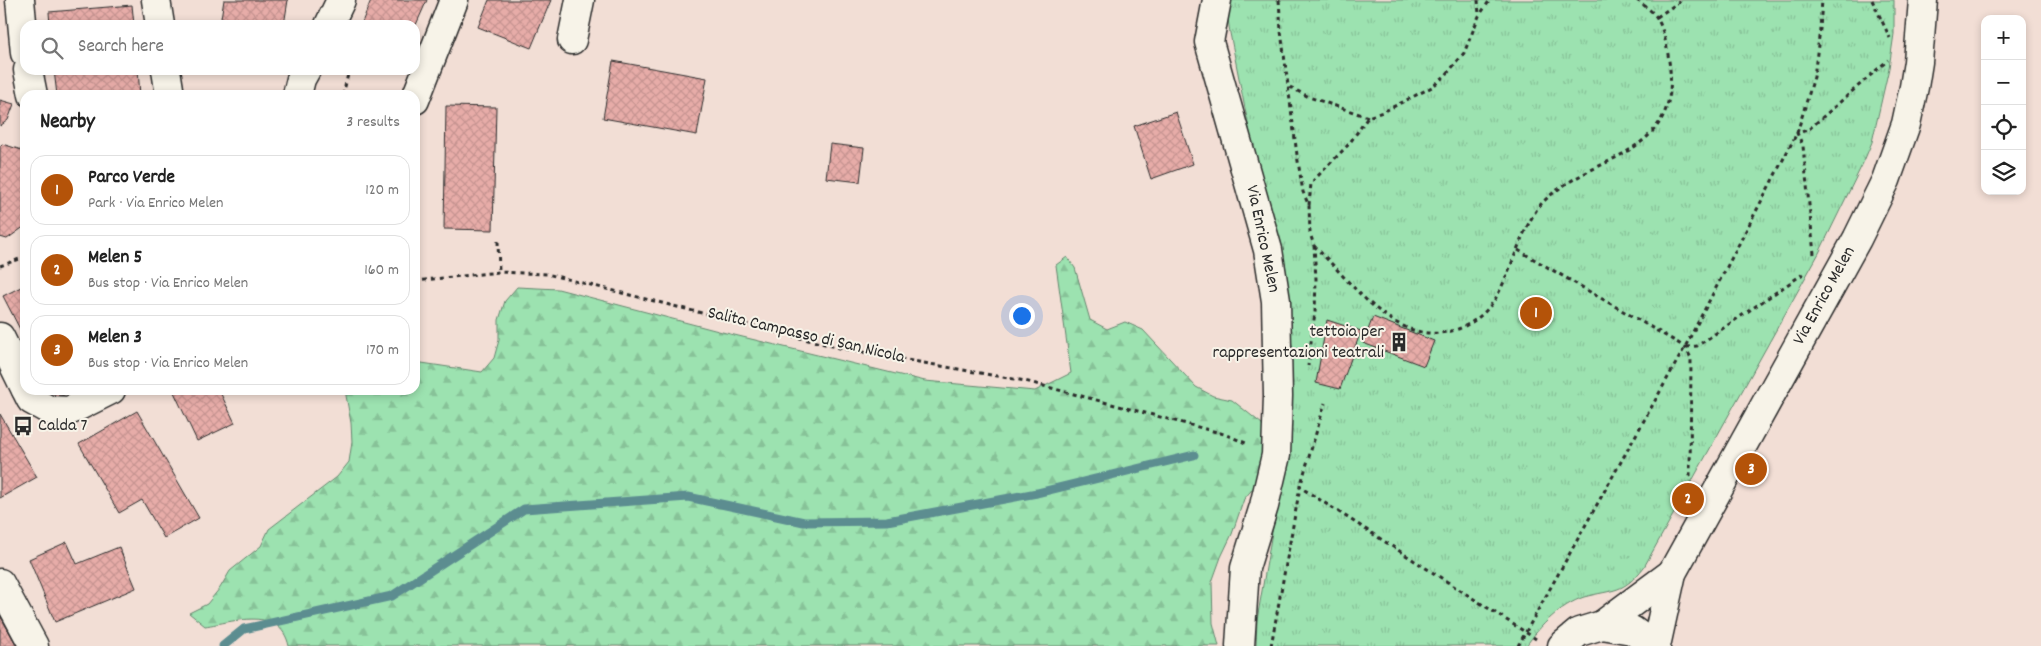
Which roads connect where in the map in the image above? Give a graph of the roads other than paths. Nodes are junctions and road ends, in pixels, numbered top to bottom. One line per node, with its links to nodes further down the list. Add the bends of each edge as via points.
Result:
1 (20, 0): 8 (street)
2 (156, 0): 9 (street)
3 (341, 0): 10 (street)
4 (454, 0): 18 (street)
5 (580, 0): 11 (street)
6 (1217, 0): 28 (street, Via Enrico Melen, via 1210,42 1268,250 1276,301 1276,455 1245,568)
7 (1923, 0): 23 (street, Via Enrico Melen, via 1918,62 1906,124 1886,180 1857,239)
8 (22, 20)
9 (159, 20)
10 (331, 20)
11 (572, 40)
12 (29, 75): 15 (street)
13 (167, 75): 16 (street)
14 (303, 75): 17 (street)
15 (32, 90)
16 (169, 90)
17 (298, 90)
18 (419, 90)
19 (0, 337): 20 (street)
20 (20, 377)
21 (29, 395): 22 (street, via 31,400 50,410 69,411)
22 (101, 395)
23 (1672, 573): 25 (street, Via Enrico Melen); 29 (street, Via Enrico Melen)
24 (0, 583): 27 (street)
25 (1602, 625): 26 (street); 29 (street, via 1632,630)
26 (1552, 644)
27 (34, 646)
28 (1240, 646)
29 (1655, 646)

